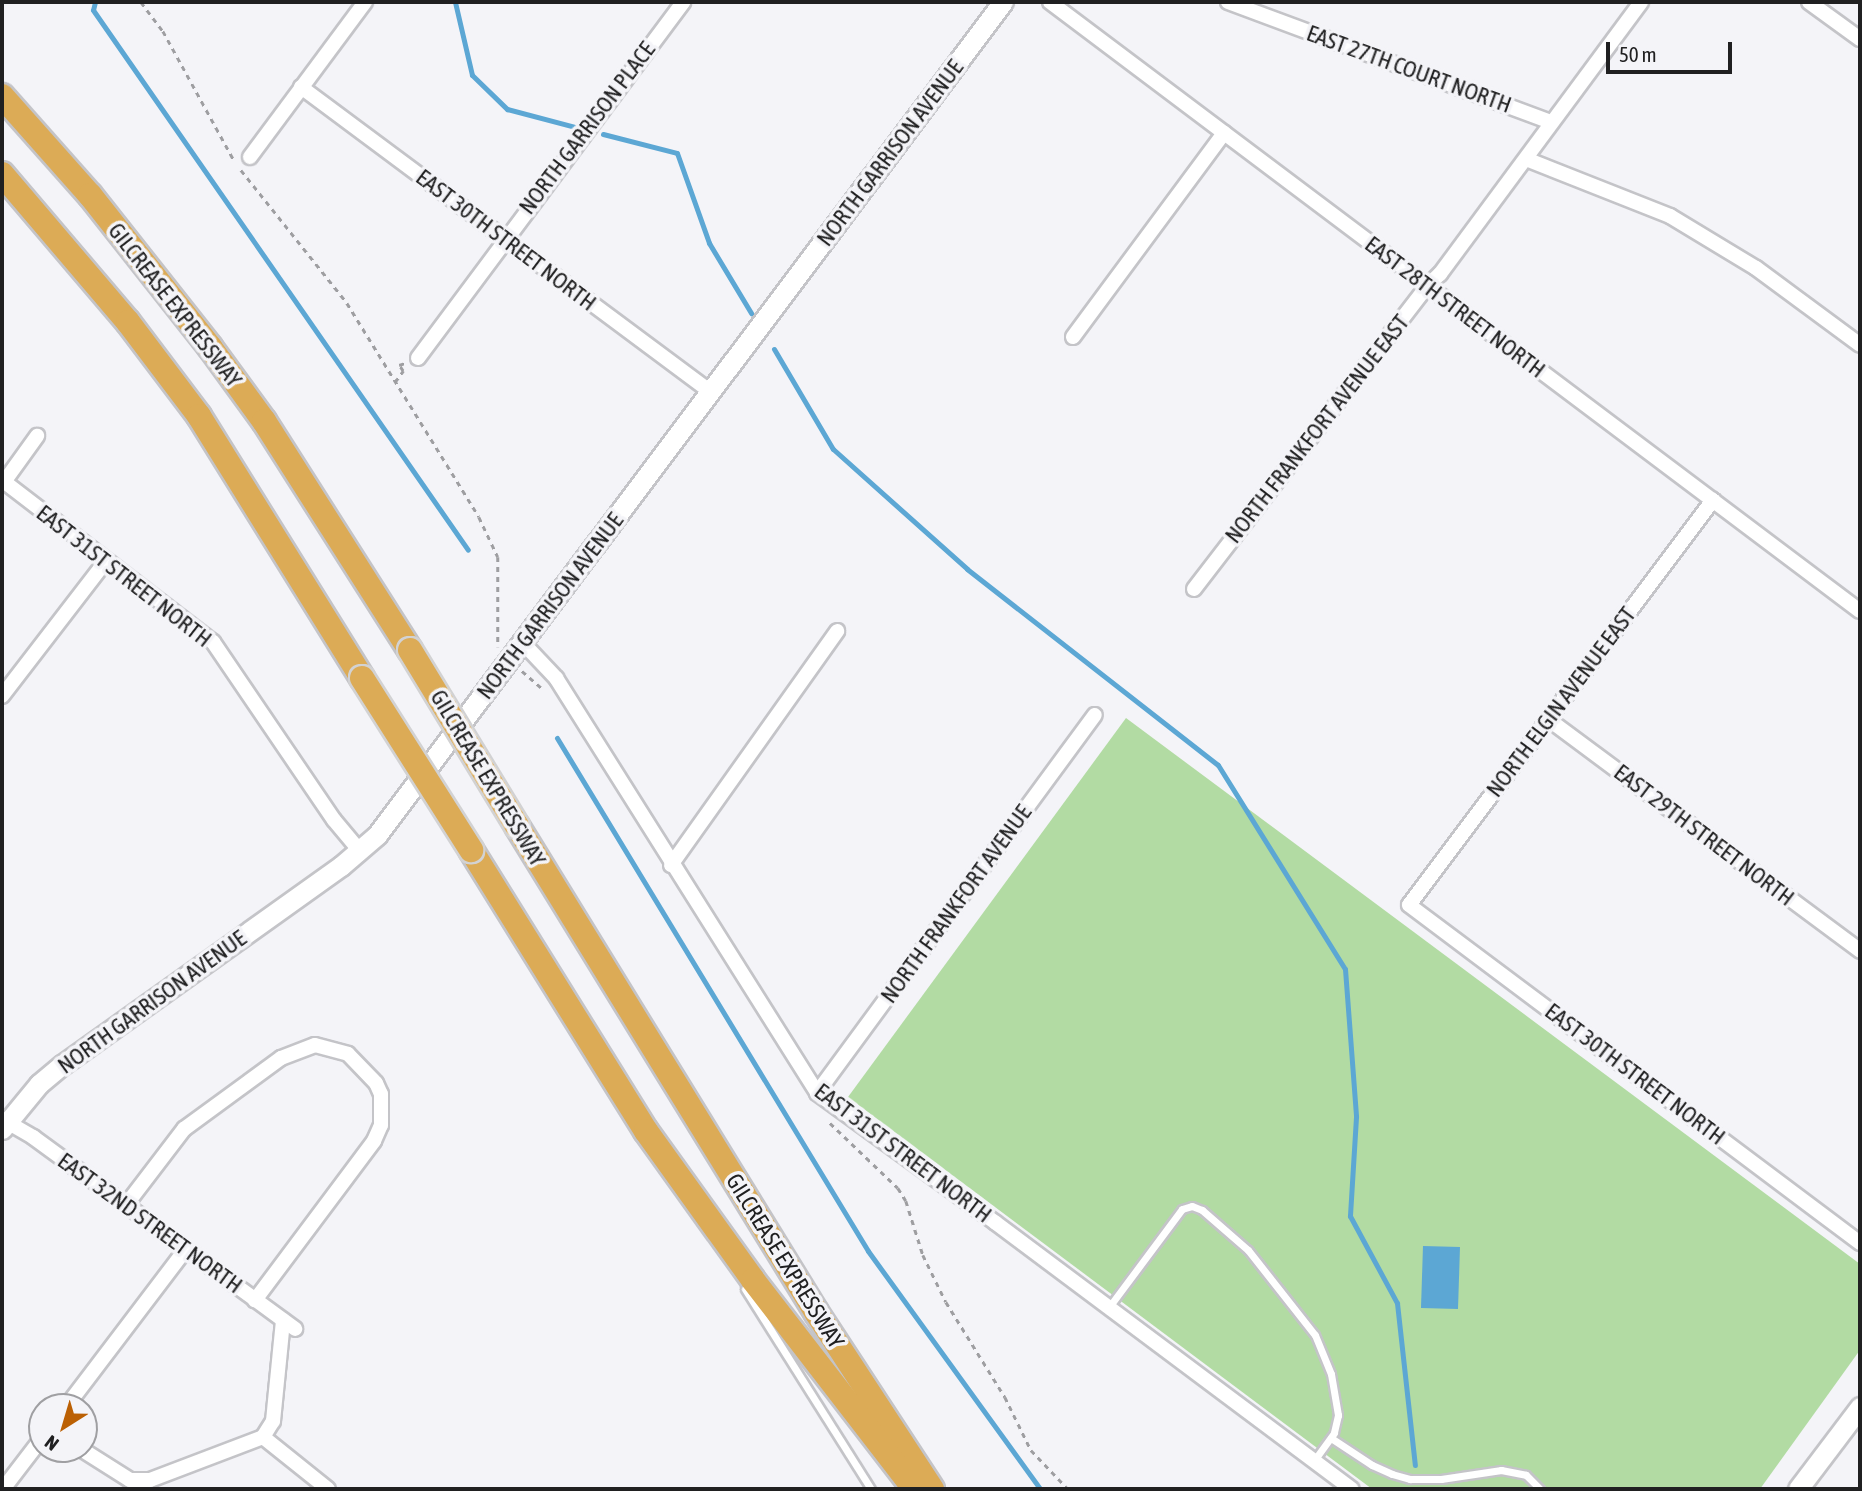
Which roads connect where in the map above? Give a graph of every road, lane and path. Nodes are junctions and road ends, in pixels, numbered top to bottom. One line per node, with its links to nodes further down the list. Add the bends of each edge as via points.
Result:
1 (365, 2): 9 (street)
2 (683, 2): 16 (street, NORTH GARRISON PLACE)
3 (1003, 2): 22 (street, NORTH GARRISON AVENUE)
4 (1051, 2): 12 (street, EAST 28TH STREET NORTH)
5 (1228, 2): 11 (street, EAST 27TH COURT NORTH)
6 (1641, 2): 11 (street, NORTH FRANKFORT AVENUE EAST)
7 (1809, 2): 8 (street)
8 (1860, 39)
9 (301, 87): 13 (street); 16 (street, EAST 30TH STREET NORTH)
10 (2, 96): 61 (highway, GILCREASE EXPRESSWAY, bridge, via 90,195 264,421 410,650 816,1312)
11 (1551, 122): 14 (street, NORTH FRANKFORT AVENUE EAST)
12 (1224, 133): 17 (street, EAST 28TH STREET NORTH); 18 (street)
13 (250, 157)
14 (1526, 159): 17 (street, NORTH FRANKFORT AVENUE EAST); 19 (street, via 1670,216 1756,268)
15 (2, 174): 40 (highway, GILCREASE EXPRESSWAY, bridge, via 128,322 199,416)
16 (504, 239): 20 (street, NORTH GARRISON PLACE); 22 (street, EAST 30TH STREET NORTH)
17 (1427, 286): 25 (street, EAST 28TH STREET NORTH); 27 (street, NORTH FRANKFORT AVENUE EAST)
18 (1073, 337)
19 (1860, 345)
20 (418, 358): 21 (path, via 399,365 403,371)
21 (395, 382)
22 (711, 392): 30 (street, NORTH GARRISON AVENUE)
23 (37, 436): 24 (street)
24 (3, 481): 26 (street, EAST 31ST STREET NORTH)
25 (1713, 500): 28 (street, EAST 28TH STREET NORTH); 33 (street, NORTH ELGIN AVENUE EAST)
26 (106, 561): 31 (street); 34 (street, EAST 31ST STREET NORTH, via 214,642 334,820)
27 (1194, 589)
28 (1860, 611)
29 (837, 631): 35 (street)
30 (522, 642): 34 (street, NORTH GARRISON AVENUE, via 392,816); 35 (street, EAST 31ST STREET NORTH, via 556,678)
31 (2, 696)
32 (1095, 715): 38 (street, NORTH FRANKFORT AVENUE)
33 (1548, 719): 36 (street, NORTH ELGIN AVENUE EAST); 37 (street, EAST 29TH STREET NORTH)
34 (360, 850): 39 (street, NORTH GARRISON AVENUE, via 62,1065)
35 (671, 864): 38 (street, EAST 31ST STREET NORTH)
36 (1409, 905): 42 (street, EAST 30TH STREET NORTH)
37 (1860, 951)
38 (817, 1093): 47 (street, EAST 31ST STREET NORTH)
39 (4, 1123): 41 (street, EAST 32ND STREET NORTH)
40 (646, 1131): 44 (lane, GILCREASE EXPRESSWAY); 60 (highway, via 753,1280)
41 (126, 1205): 43 (street, EAST 32ND STREET NORTH); 46 (street, via 184,1129 281,1058 315,1045 348,1054 376,1083 381,1094 381,1125 374,1141)
42 (1860, 1243)
43 (186, 1249): 46 (street, EAST 32ND STREET NORTH); 50 (street)
44 (726, 1258)
45 (740, 1282): 59 (lane)
46 (256, 1300): 48 (street, EAST 32ND STREET NORTH)
47 (1109, 1307): 53 (lane, via 1182,1209 1202,1210 1248,1250 1315,1335 1331,1374 1337,1406 1338,1424); 56 (street, EAST 31ST STREET NORTH)
48 (283, 1320): 49 (street, EAST 32ND STREET NORTH); 52 (street, via 273,1421)
49 (295, 1329)
50 (77, 1393)
51 (1860, 1408): 64 (street)
52 (263, 1437): 55 (street, via 150,1480 130,1480); 58 (street)
53 (1331, 1438): 56 (lane); 63 (lane, via 1372,1465 1410,1479 1501,1469 1526,1475)
54 (28, 1456): 57 (street)
55 (98, 1460)
56 (1313, 1461): 62 (street, EAST 31ST STREET NORTH)
57 (3, 1489)
58 (328, 1489)
59 (872, 1489)
60 (915, 1489)
61 (932, 1489)
62 (1351, 1489)
63 (1540, 1489)
64 (1798, 1489)

